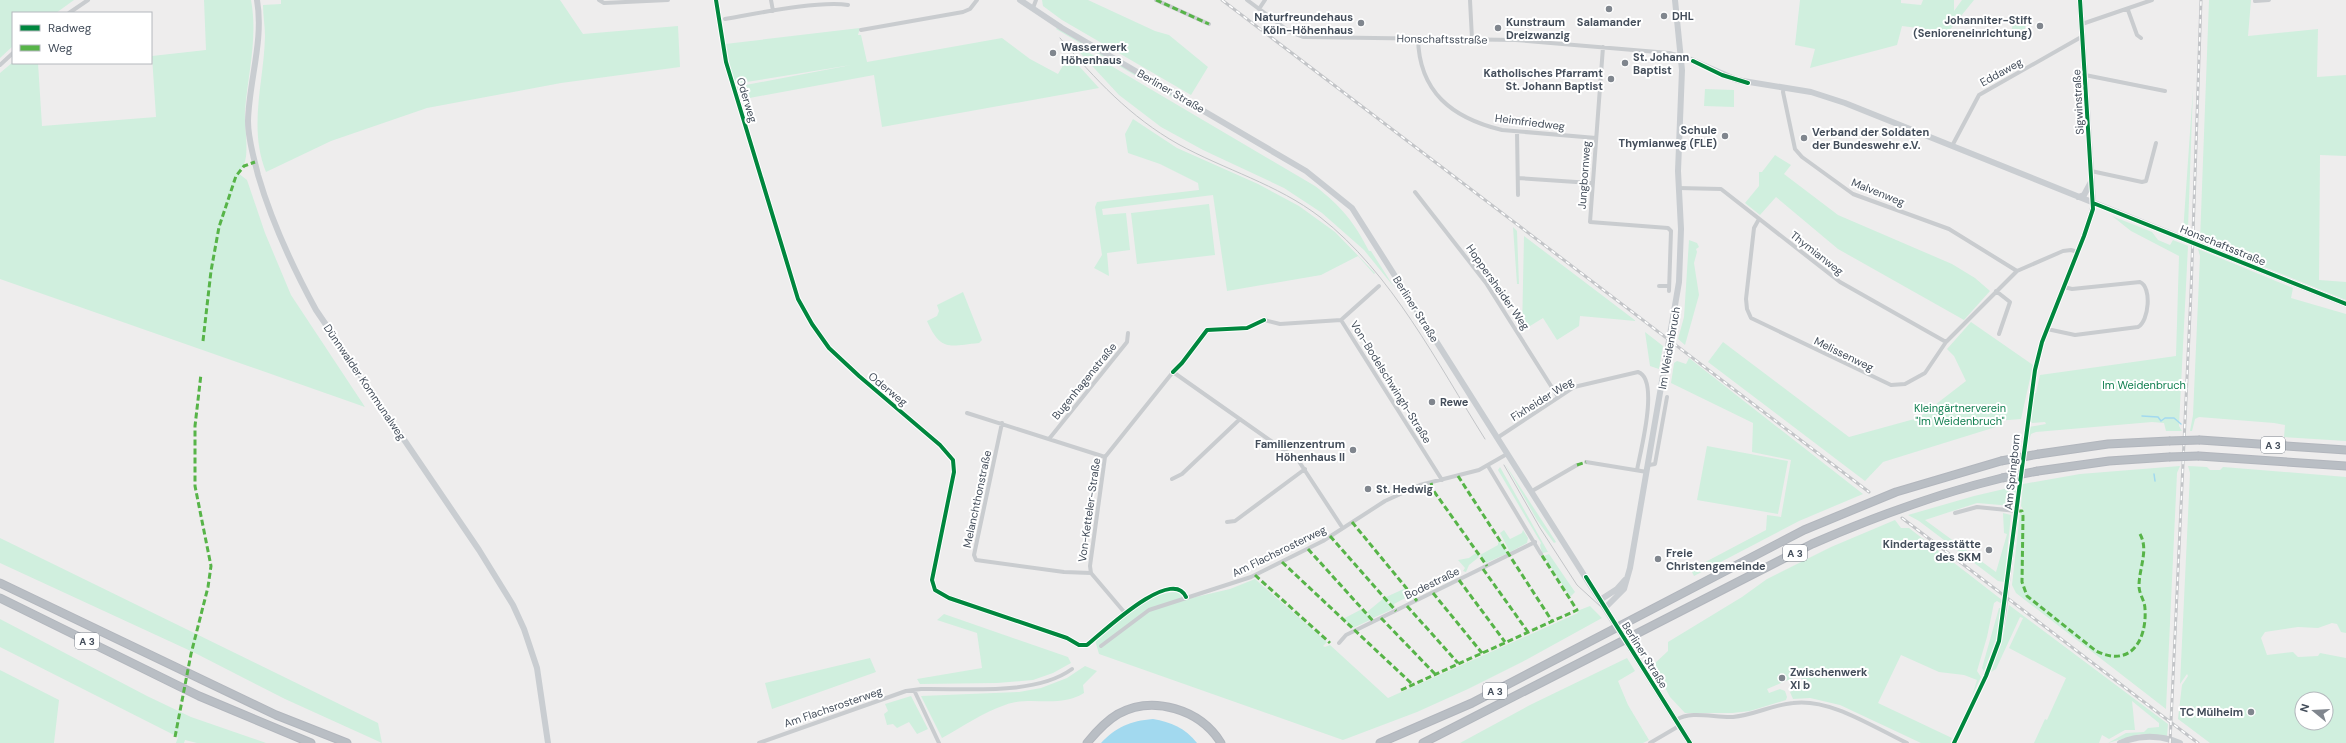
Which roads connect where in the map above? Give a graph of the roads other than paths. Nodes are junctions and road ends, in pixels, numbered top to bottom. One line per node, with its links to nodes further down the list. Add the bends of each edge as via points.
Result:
1 (88, 0): 28 (street)
2 (257, 0): 115 (main road, Dünnwalder Kommunalweg, via 258,34 248,122 262,188 283,246 316,310 479,550 519,617 536,668)
3 (600, 0): 19 (street, via 604,3)
4 (668, 0): 19 (street)
5 (716, 0): 107 (street, Oderweg, via 726,62 798,299 829,348 940,445 953,460 954,472 932,580 935,590 949,598 1087,646)
6 (771, 0): 27 (street)
7 (977, 0): 32 (street, via 970,9 963,12)
8 (1020, 0): 21 (main road, Berliner Straße)
9 (1036, 0): 24 (street)
10 (1156, 0): 30 (street)
11 (1247, 0): 25 (street, Honschaftsstraße)
12 (1265, 0): 25 (street)
13 (1470, 0): 36 (street)
14 (1675, 0): 39 (main road, Im Weidenbruch)
15 (2080, 0): 31 (main road, Sigwinstraße)
16 (2135, 0): 23 (street)
17 (2152, 0): 23 (street)
18 (2269, 0): 20 (street)
19 (661, 1)
20 (2255, 1)
21 (1027, 2): 24 (main road, Berliner Straße)
22 (848, 4): 27 (street, via 838,2)
23 (2138, 6): 26 (street)
24 (1033, 8): 78 (main road, Berliner Straße, via 1062,28 1292,162 1345,200 1366,227)
25 (1259, 9): 34 (street, Honschaftsstraße, via 1298,36)
26 (2128, 10): 31 (street); 35 (street, via 2137,36)
27 (773, 11): 29 (street)
28 (70, 12)
29 (725, 20)
30 (1209, 24)
31 (2082, 24): 33 (main road, Sigwinstraße)
32 (861, 30)
33 (2083, 36): 41 (main road, Sigwinstraße); 47 (street, Eddaweg, via 1979,95)
34 (1418, 38): 36 (street, Honschaftsstraße); 44 (street, Heimfriedweg, via 1423,71 1441,100 1461,116 1475,122)
35 (2141, 38)
36 (1472, 39): 37 (street, Honschaftsstraße)
37 (1603, 47): 39 (street, Honschaftsstraße); 45 (street, Jungbornweg)
38 (12, 54): 40 (street)
39 (1682, 56): 42 (main road, Honschaftsstraße, via 1729,78 1753,84); 52 (main road, Im Weidenbruch)
40 (0, 65)
41 (2085, 75): 43 (street); 48 (main road, Sigwinstraße)
42 (1784, 87): 47 (main road, Honschaftsstraße, via 1840,101); 61 (street, Malvenweg, via 1795,149 1802,157 1853,194 1949,229)
43 (2165, 91)
44 (1517, 132): 45 (street, Heimfriedweg); 49 (street)
45 (1596, 138): 51 (street, Jungbornweg)
46 (2156, 143): 48 (street, via 2146,180 2142,182)
47 (1952, 146): 55 (main road, Honschaftsstraße)
48 (2091, 171): 50 (main road, Sigwinstraße)
49 (1518, 178): 51 (street); 54 (street)
50 (2092, 181): 55 (main road, via 2084,195); 56 (main road, Sigwinstraße)
51 (1591, 183): 59 (street, Jungbornweg, via 1590,222 1668,228)
52 (1678, 188): 57 (street, Thymianweg, via 1721,189); 58 (main road, Im Weidenbruch)
53 (1415, 192): 73 (street, Hoppersheider Weg, via 1486,283)
54 (1518, 195)
55 (2078, 197): 56 (main road, Honschaftsstraße)
56 (2093, 203): 60 (street, Am Springborn); 66 (main road, Honschaftsstraße)
57 (1759, 219): 72 (street, Thymianweg, via 1840,282); 72 (street, Melissenweg, via 1754,228 1746,299 1751,318 1891,385 1905,384 1925,373)
58 (1681, 229): 59 (street); 85 (main road, Im Weidenbruch, via 1676,308)
59 (1671, 231): 63 (street, via 1669,288)
60 (2078, 252): 61 (street, Melissenweg, via 2063,251); 64 (street, Am Springborn)
61 (2017, 271): 65 (street, Melissenweg)
62 (1378, 286): 68 (street)
63 (1659, 286)
64 (2064, 287): 69 (street, Am Springborn); 69 (street, via 2072,289 2140,282 2147,294 2145,318 2138,327 2075,335)
65 (1996, 291): 71 (street, via 2010,302); 72 (street, Melissenweg)
66 (2346, 304)
67 (1264, 320): 68 (street, Von-Bodelschwingh-Straße, via 1280,324)
68 (1341, 320): 92 (street, Von-Bodelschwingh-Straße)
69 (2047, 329): 94 (street, Am Springborn, via 2037,360 2029,405)
70 (1128, 333): 79 (street, Bugenhagenstraße, via 1127,342)
71 (1999, 334)
72 (1946, 342)
73 (1558, 397): 78 (street, Fixheider Weg); 89 (street, Fixheider Weg, via 1580,385 1634,372 1644,375 1648,407)
74 (1667, 397): 85 (street, Im Weidenbruch, via 1655,464)
75 (967, 413): 77 (street)
76 (1240, 419): 82 (street, Von-Ketteler-Straße, via 1173,372); 88 (street, Von-Ketteler-Straße, via 1298,460); 91 (street, via 1182,474)
77 (1002, 423): 79 (street); 100 (street, Melanchthonstraße, via 974,555 976,560 1064,572)
78 (1497, 438): 81 (main road, Berliner Straße)
79 (1049, 439): 82 (street)
80 (2346, 450): 122 (highway, A 3, bridge, via 2200,440 2108,444 2001,461 1896,492 1804,530 1472,704)
81 (1507, 454): 86 (street, Am Flachsrosterweg); 93 (main road, Berliner Straße)
82 (1105, 456): 100 (street, Von-Ketteler-Straße)
83 (1586, 462): 89 (street)
84 (1577, 464): 93 (street)
85 (1649, 465): 90 (main road, Im Weidenbruch)
86 (1488, 466): 92 (street, Am Flachsrosterweg); 98 (street)
87 (2346, 466): 123 (highway, A 3, bridge, via 2199,456 2109,461 2002,478 1907,505 1812,544)
88 (1305, 469): 96 (street, via 1234,521); 97 (street, Von-Ketteler-Straße)
89 (1637, 470): 90 (street)
90 (1648, 472): 101 (main road, Im Weidenbruch)
91 (1172, 479)
92 (1442, 480): 97 (street, Am Flachsrosterweg, via 1420,485 1385,501)
93 (1532, 491): 105 (main road, Berliner Straße)
94 (2017, 511): 95 (street, Am Springborn, via 1978,507); 127 (street, Am Springborn, bridge, via 2005,609 1995,654)
95 (1954, 513)
96 (1227, 522)
97 (1342, 527): 103 (street, Am Flachsrosterweg, via 1316,545 1251,577)
98 (1535, 542): 99 (street); 108 (street, Bodestraße, via 1346,635)
99 (1541, 554)
100 (1090, 572): 107 (street, Von-Ketteler-Straße)
101 (1628, 576): 105 (main road, Im Weidenbruch, via 1617,590); 106 (main road, Im Weidenbruch, via 1621,593)
102 (0, 583): 114 (highway, A 3, via 276,715)
103 (1186, 597): 107 (street, via 1178,590 1155,594); 109 (street, Am Flachsrosterweg, via 1142,614)
104 (0, 598): 113 (highway, A 3, via 199,696)
105 (1600, 600): 106 (main road, Berliner Straße)
106 (1605, 608): 112 (main road, Berliner Straße, bridge)
107 (1125, 613)
108 (1339, 643)
109 (1101, 646)
110 (1072, 669): 111 (street, Am Flachsrosterweg, via 1051,681 1025,687)
111 (914, 690): 116 (street, Am Flachsrosterweg); 117 (street)
112 (1678, 723): 124 (street); 125 (main road, Berliner Straße); 126 (street, via 1686,716 1733,717 1750,715 1791,703 1809,702 1829,706)
113 (311, 743)
114 (347, 743)
115 (548, 743)
116 (759, 743)
117 (939, 743)
118 (1087, 743): 121 (highway, via 1104,724 1119,714 1138,707 1158,706 1182,711 1196,718 1209,728)
119 (1094, 743): 120 (highway, via 1108,726 1125,715 1153,709 1172,711 1191,719)
120 (1215, 743)
121 (1221, 743)
122 (1380, 743)
123 (1423, 743)
124 (1650, 743)
125 (1690, 743)
126 (1907, 743)
127 (1954, 743)
128 (2120, 743): 129 (main road, via 2141,737)
129 (2180, 743)

